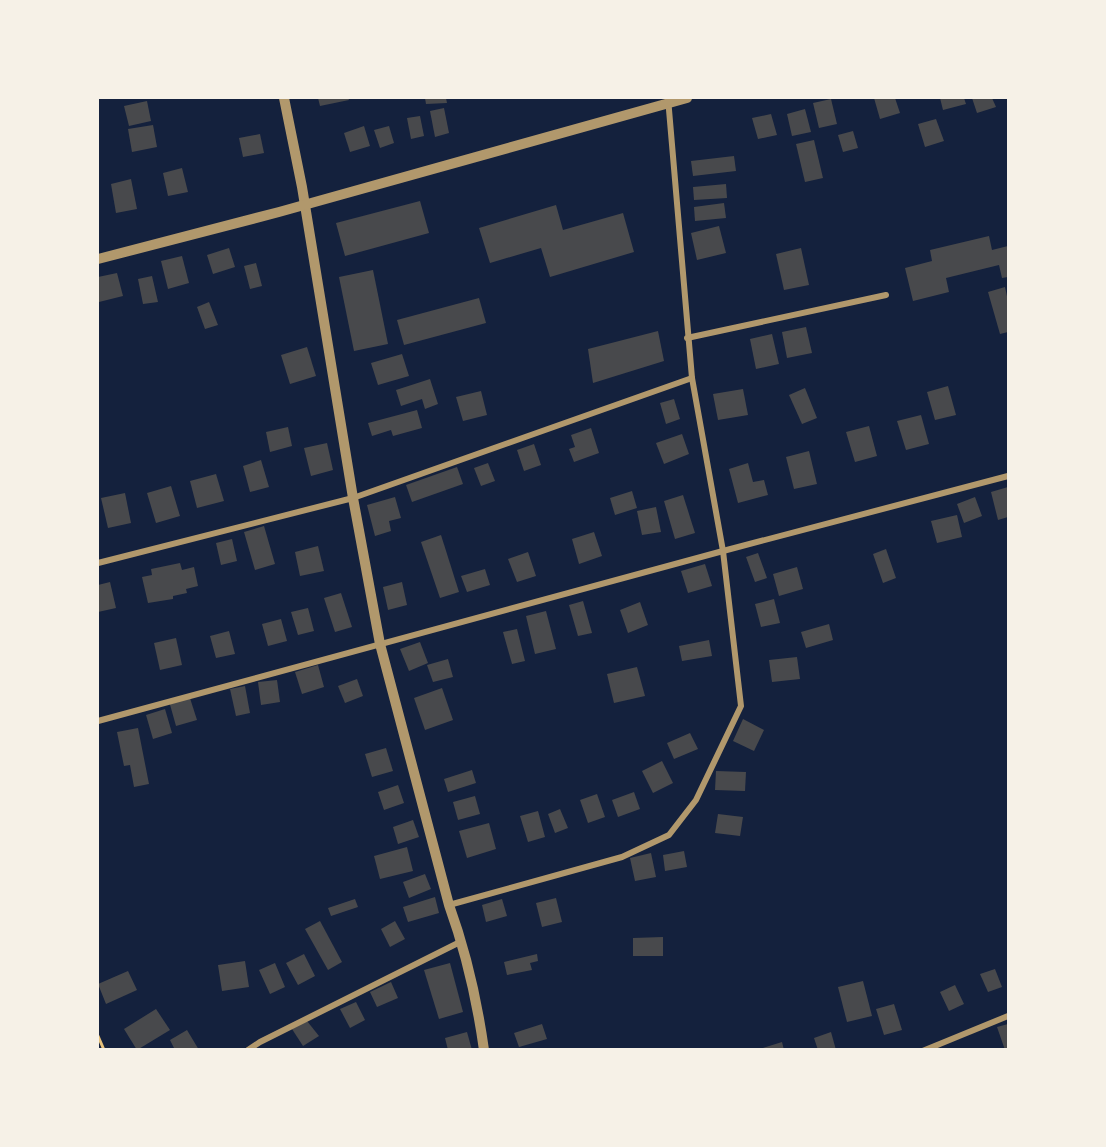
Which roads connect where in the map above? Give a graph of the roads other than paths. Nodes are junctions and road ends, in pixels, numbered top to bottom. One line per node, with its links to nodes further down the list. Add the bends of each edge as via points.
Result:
1 (284, 98): 4 (street)
2 (687, 98): 3 (street)
3 (668, 100): 4 (street); 7 (street)
4 (305, 205): 5 (street); 10 (street)
5 (98, 259)
6 (886, 295): 7 (street)
7 (687, 338): 8 (street)
8 (692, 378): 10 (street); 11 (street)
9 (1008, 476): 11 (street)
10 (353, 498): 12 (street); 13 (street)
11 (723, 550): 13 (street); 15 (street, via 741,706 696,800 669,835 622,857)
12 (98, 563)
13 (380, 644): 14 (street); 15 (street)
14 (98, 721)
15 (449, 905): 16 (street)
16 (462, 941): 18 (street); 19 (street)
17 (1008, 1016): 20 (street)
18 (248, 1050)
19 (484, 1050)
20 (925, 1050)

